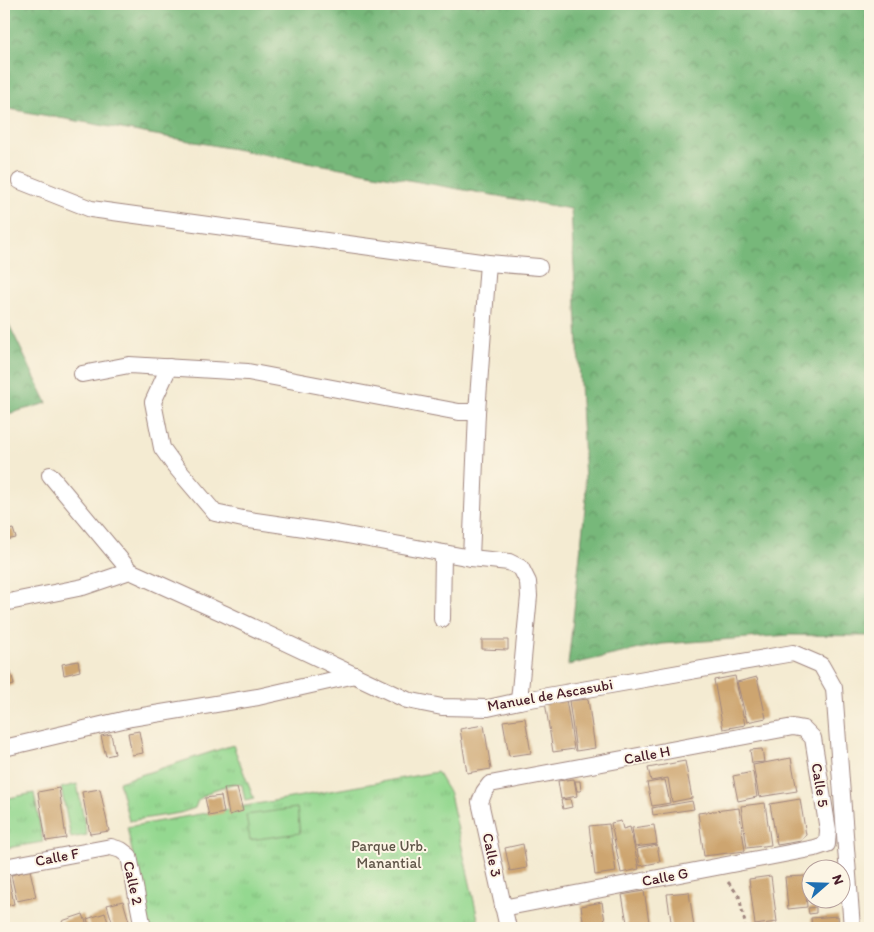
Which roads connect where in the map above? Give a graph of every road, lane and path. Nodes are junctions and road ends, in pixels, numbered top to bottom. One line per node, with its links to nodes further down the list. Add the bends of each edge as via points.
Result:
1 (20, 181): 2 (street, via 91,209)
2 (488, 263): 3 (street); 6 (street)
3 (539, 267)
4 (169, 368): 5 (street, via 128,365); 6 (street, via 248,372 459,412); 8 (street, via 153,402 162,448 215,513)
5 (82, 374)
6 (477, 412): 9 (street)
7 (50, 475): 10 (street, Manuel de Ascasubi)
8 (443, 553): 9 (street); 12 (street)
9 (471, 558): 14 (street, via 509,562 521,568 528,582)
10 (130, 571): 11 (street, via 83,587); 13 (street, Manuel de Ascasubi)
11 (4, 604)
12 (442, 618)
13 (355, 675): 14 (street, Manuel de Ascasubi, via 407,700 442,707 488,708); 16 (street, via 258,697 131,718)
14 (518, 701): 26 (street, Manuel de Ascasubi, via 793,653 821,665 834,688)
15 (804, 729): 17 (street, Calle H, via 793,728); 18 (street, Calle 5, via 813,738 828,830)
16 (4, 748)
17 (490, 784): 22 (street, Calle 3, via 480,802)
18 (827, 844): 21 (street, Calle G)
19 (111, 847): 20 (street, Calle F); 23 (street, Calle 2, via 129,856)
20 (4, 867)
21 (714, 868): 22 (street, Calle G); 25 (path, via 739,896)
22 (503, 908): 24 (street, Calle 3)
23 (143, 928)
24 (508, 928)
25 (746, 928)
26 (852, 928)

